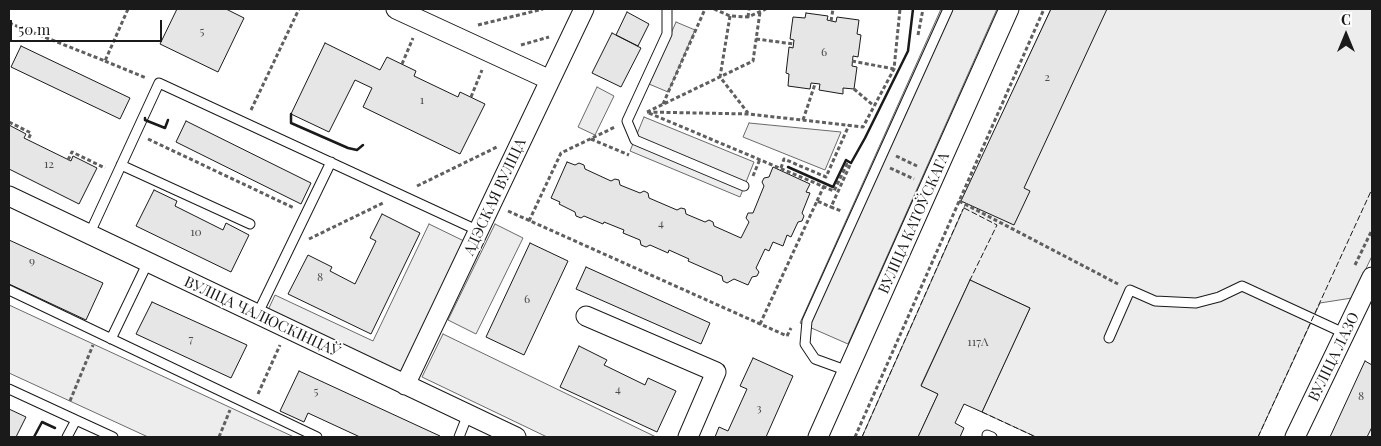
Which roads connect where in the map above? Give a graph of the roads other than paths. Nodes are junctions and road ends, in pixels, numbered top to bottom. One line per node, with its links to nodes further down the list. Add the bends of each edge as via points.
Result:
1 (396, 9): 6 (street, via 448,33 488,59)
2 (584, 9): 6 (street, АДЭСКАЯ ВУЛІЦА)
3 (666, 9): 9 (lane, via 667,34 627,121 635,140)
4 (948, 9): 22 (lane, via 807,321 805,344 815,359)
5 (1009, 9): 22 (street, ВУЛІЦА КАТОЎСКАГА)
6 (550, 80): 12 (street, АДЭСКАЯ ВУЛІЦА)
7 (331, 162): 8 (lane, via 159,83); 12 (lane); 17 (lane)
8 (119, 170): 11 (lane); 13 (lane)
9 (744, 186)
10 (9, 196): 13 (street, ВУЛІЦА ЧАЛЮСКІНЦАЎ)
11 (250, 224)
12 (478, 230): 23 (street, АДЭСКАЯ ВУЛІЦА)
13 (89, 235): 14 (street, ВУЛІЦА ЧАЛЮСКІНЦАЎ)
14 (148, 262): 17 (street, ВУЛІЦА ЧАЛЮСКІНЦАЎ); 21 (lane)
15 (1372, 277): 19 (street, ВУЛІЦА ЛАЗО)
16 (9, 290): 21 (lane)
17 (257, 314): 23 (street, ВУЛІЦА ЧАЛЮСКІНЦАЎ)
18 (586, 316): 32 (street, via 716,372)
19 (1346, 334): 20 (lane, via 1242,286 1196,303 1154,301 1130,290); 34 (street, ВУЛІЦА ЛАЗО)
20 (1109, 338)
21 (110, 339): 29 (lane)
22 (848, 371): 33 (street, ВУЛІЦА КАТОЎСКАГА)
23 (405, 385): 25 (street, ВУЛІЦА ЧАЛЮСКІНЦАЎ)
24 (9, 389): 26 (lane)
25 (468, 414): 30 (lane); 31 (street, ВУЛІЦА ЧАЛЮСКІНЦАЎ)
26 (76, 420): 27 (lane); 28 (lane)
27 (68, 437)
28 (113, 437)
29 (318, 437)
30 (459, 437)
31 (516, 437)
32 (688, 437)
33 (818, 437)
34 (1295, 437)

